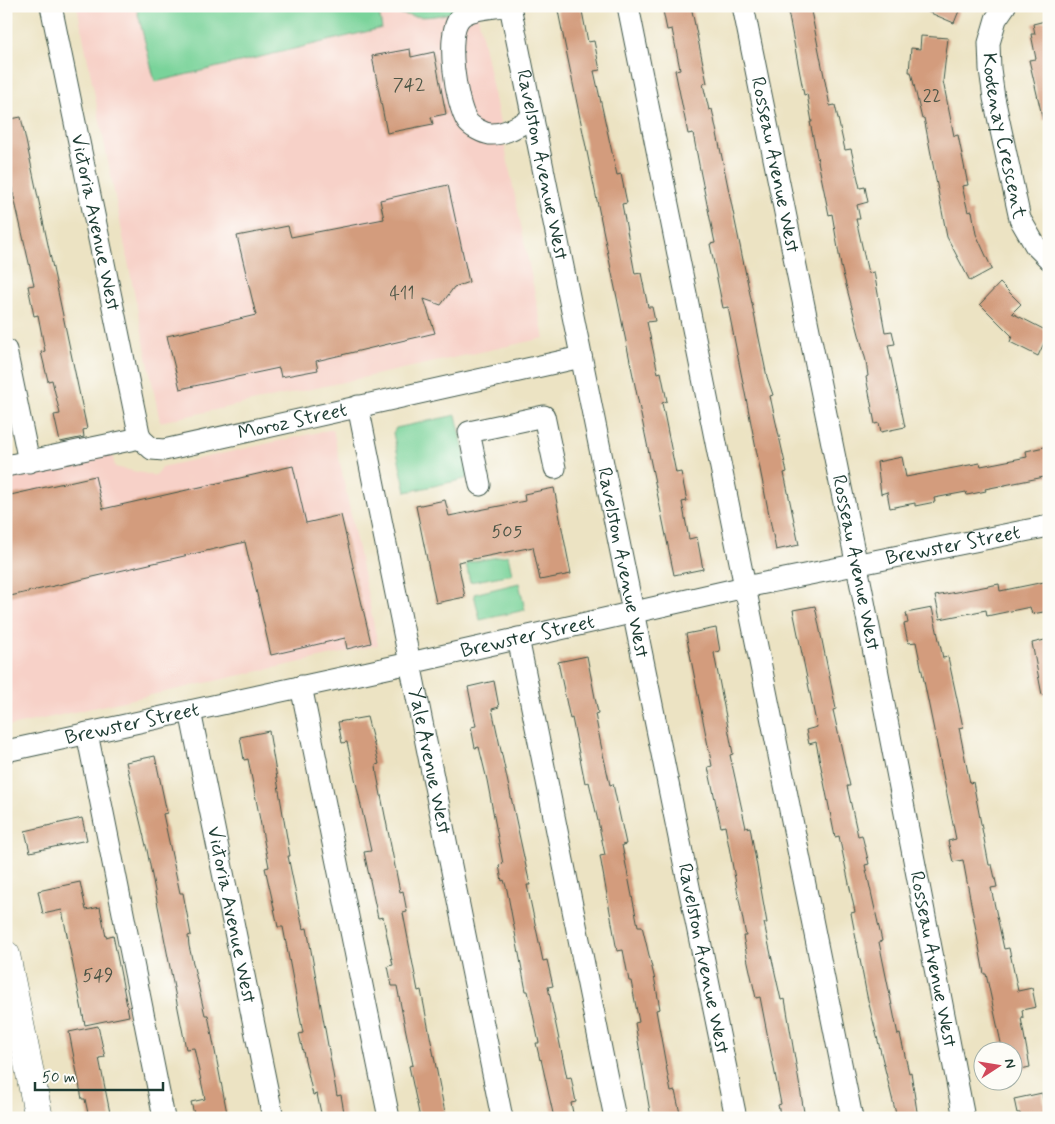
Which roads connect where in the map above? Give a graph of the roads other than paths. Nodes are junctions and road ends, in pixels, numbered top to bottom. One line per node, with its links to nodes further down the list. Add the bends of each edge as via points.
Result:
1 (51, 6): 12 (street, Victoria Avenue West)
2 (504, 6): 7 (street, via 471,12 461,17 454,28 454,61 462,110 468,123 489,134 505,132)
3 (510, 6): 7 (street, Ravelston Avenue West)
4 (628, 6): 19 (street)
5 (743, 6): 18 (street, Rosseau Avenue West)
6 (1005, 6): 8 (street, Kootenay Crescent, via 996,19 989,43 994,98 1020,219 1035,245)
7 (533, 118): 10 (street, Ravelston Avenue West)
8 (1049, 259)
9 (6, 350): 13 (street)
10 (581, 357): 11 (street, Moroz Street); 20 (street, Ravelston Avenue West)
11 (358, 406): 12 (street, Moroz Street, via 164,450 152,449); 22 (street, Yale Avenue West)
12 (140, 438): 13 (street)
13 (29, 462): 14 (street)
14 (6, 466)
15 (555, 468): 16 (street, via 544,416 469,432)
16 (480, 485)
17 (1049, 526): 18 (street, Brewster Street)
18 (857, 564): 19 (street, Brewster Street); 37 (street, Rosseau Avenue West)
19 (745, 587): 20 (street, Brewster Street); 36 (street)
20 (634, 612): 21 (street, Brewster Street); 35 (street, Ravelston Avenue West)
21 (518, 638): 22 (street, Brewster Street); 34 (street)
22 (410, 663): 23 (street, Brewster Street); 33 (street, Yale Avenue West)
23 (301, 686): 24 (street, Brewster Street); 32 (street)
24 (190, 711): 25 (street, Brewster Street); 31 (street, Victoria Avenue West)
25 (87, 733): 26 (street, Brewster Street); 30 (street)
26 (6, 751)
27 (6, 955): 28 (main road)
28 (12, 1015): 29 (main road)
29 (38, 1118)
30 (164, 1118)
31 (273, 1118)
32 (388, 1118)
33 (502, 1118)
34 (615, 1118)
35 (736, 1118)
36 (852, 1118)
37 (964, 1118)

